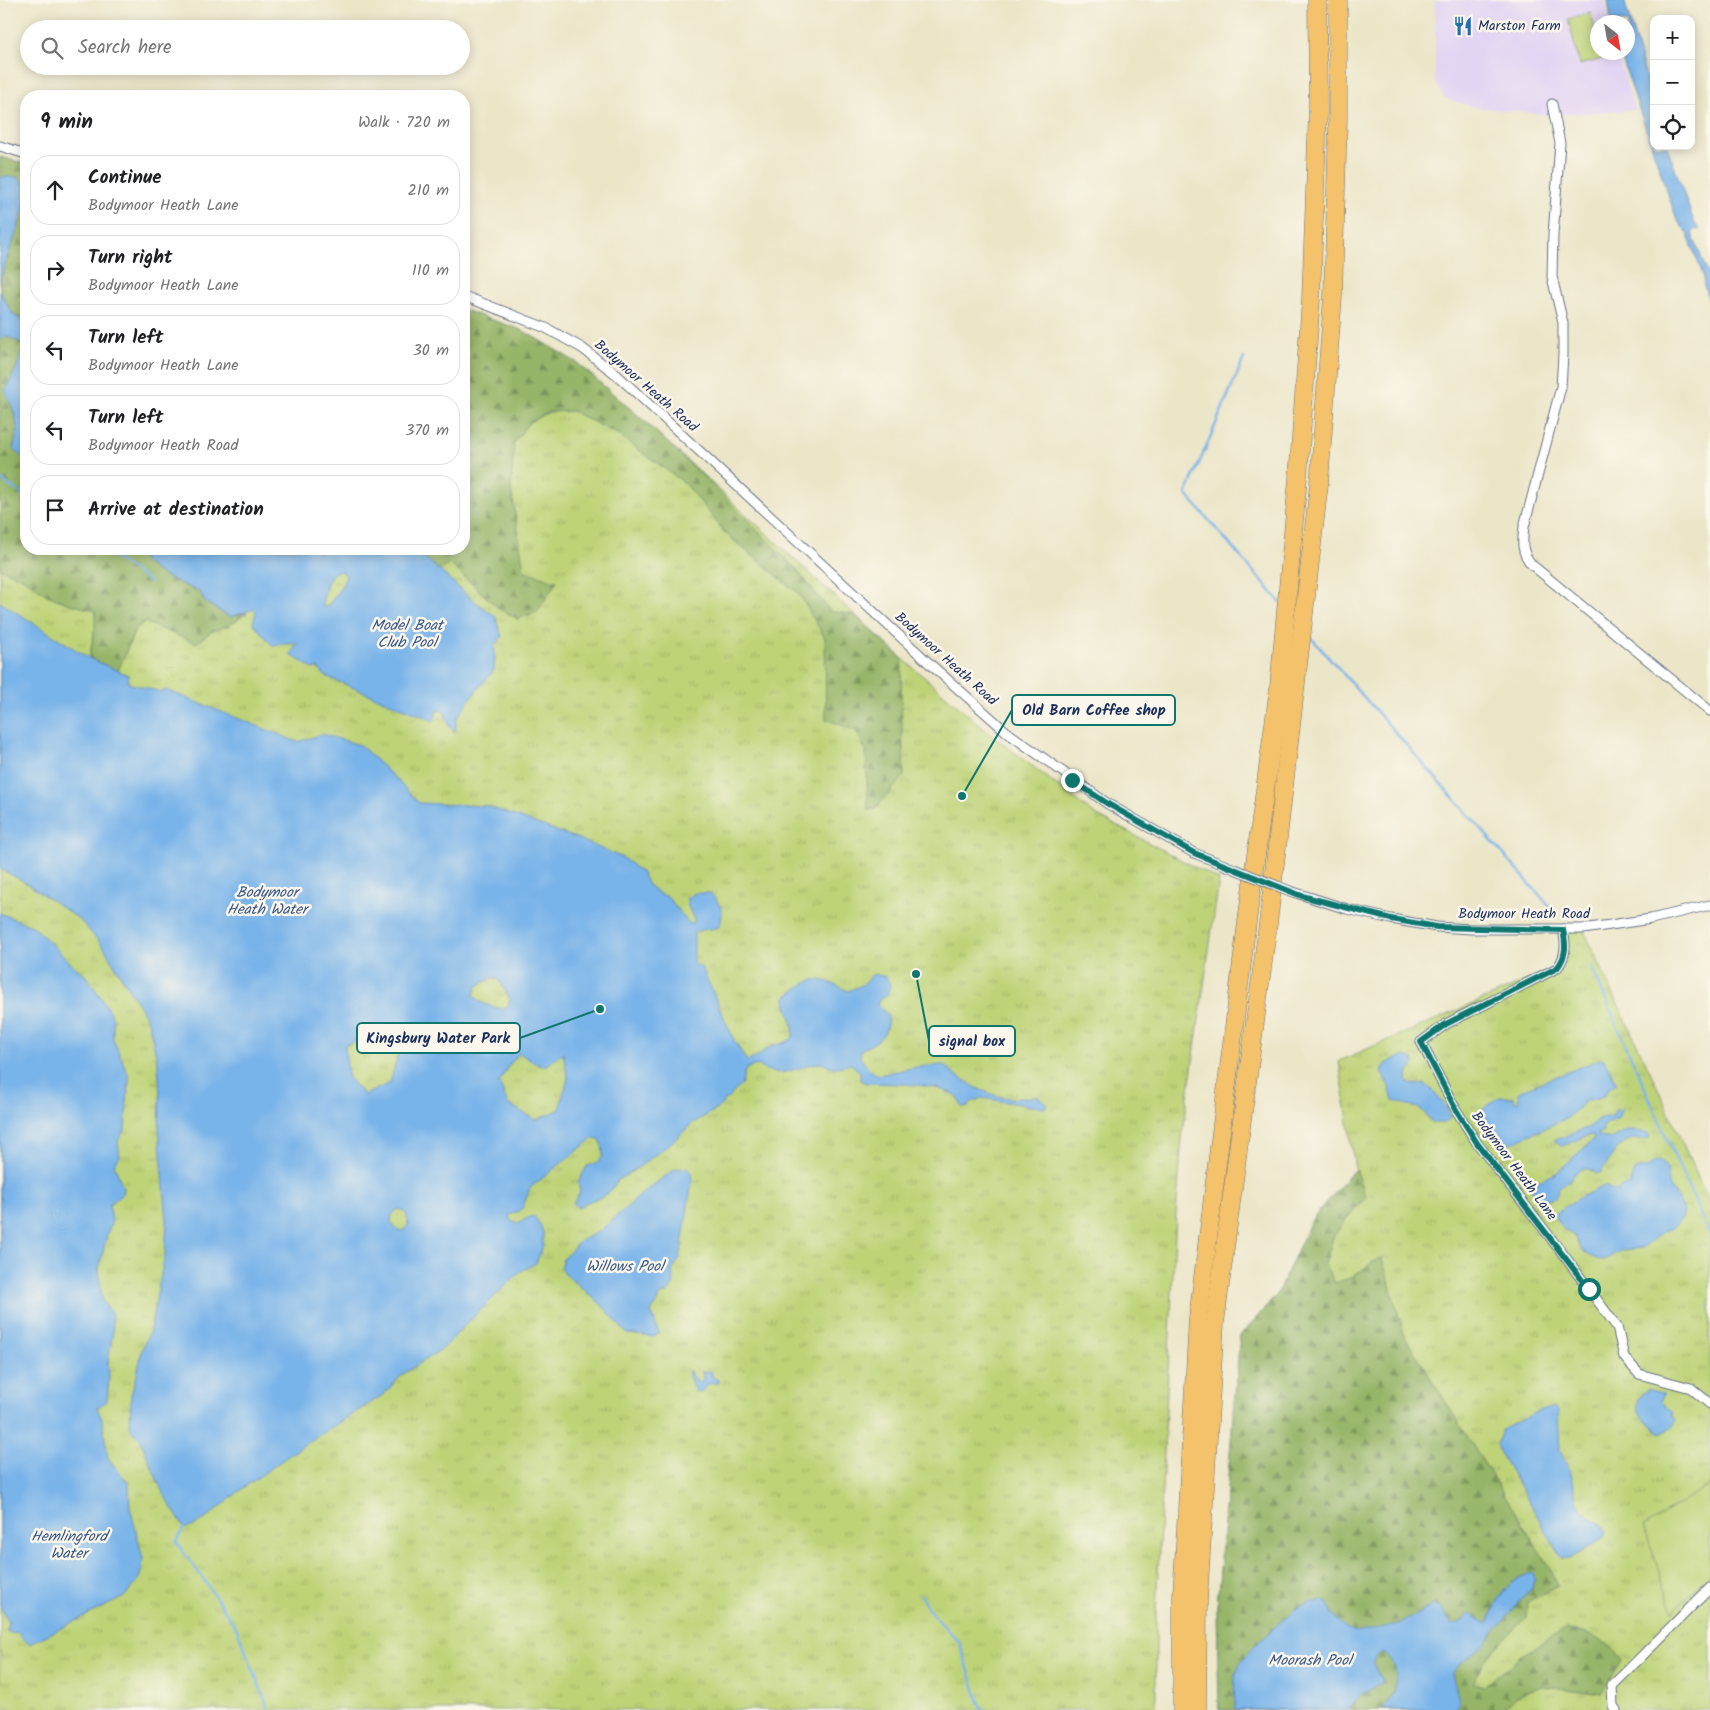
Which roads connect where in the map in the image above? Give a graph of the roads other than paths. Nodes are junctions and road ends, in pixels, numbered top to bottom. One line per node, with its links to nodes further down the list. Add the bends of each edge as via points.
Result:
1 (1317, 0): 12 (highway, via 1318,111 1311,299 1298,478 1279,688 1198,1318 1182,1596)
2 (1338, 0): 13 (highway, via 1333,296 1319,484 1269,914 1215,1323 1198,1602)
3 (1552, 104): 7 (street, via 1560,143 1552,277 1562,323 1564,355 1561,387 1524,527 1522,544 1525,557)
4 (0, 146): 5 (street)
5 (20, 152)
6 (470, 298): 9 (street, Bodymoor Heath Road, bridge, via 546,328 582,348 624,382 922,658 1008,733 1108,804 1194,853 1290,891 1356,911 1437,927)
7 (1710, 712)
8 (1710, 905): 9 (street, Bodymoor Heath Road, via 1612,926)
9 (1563, 930): 10 (street, Bodymoor Heath Lane, via 1564,960 1557,968 1446,1024 1421,1042 1477,1143 1617,1327 1624,1357 1639,1374 1691,1388)
10 (1710, 1404)
11 (1710, 1588): 14 (street, via 1612,1686)
12 (1182, 1710)
13 (1197, 1710)
14 (1616, 1710)

